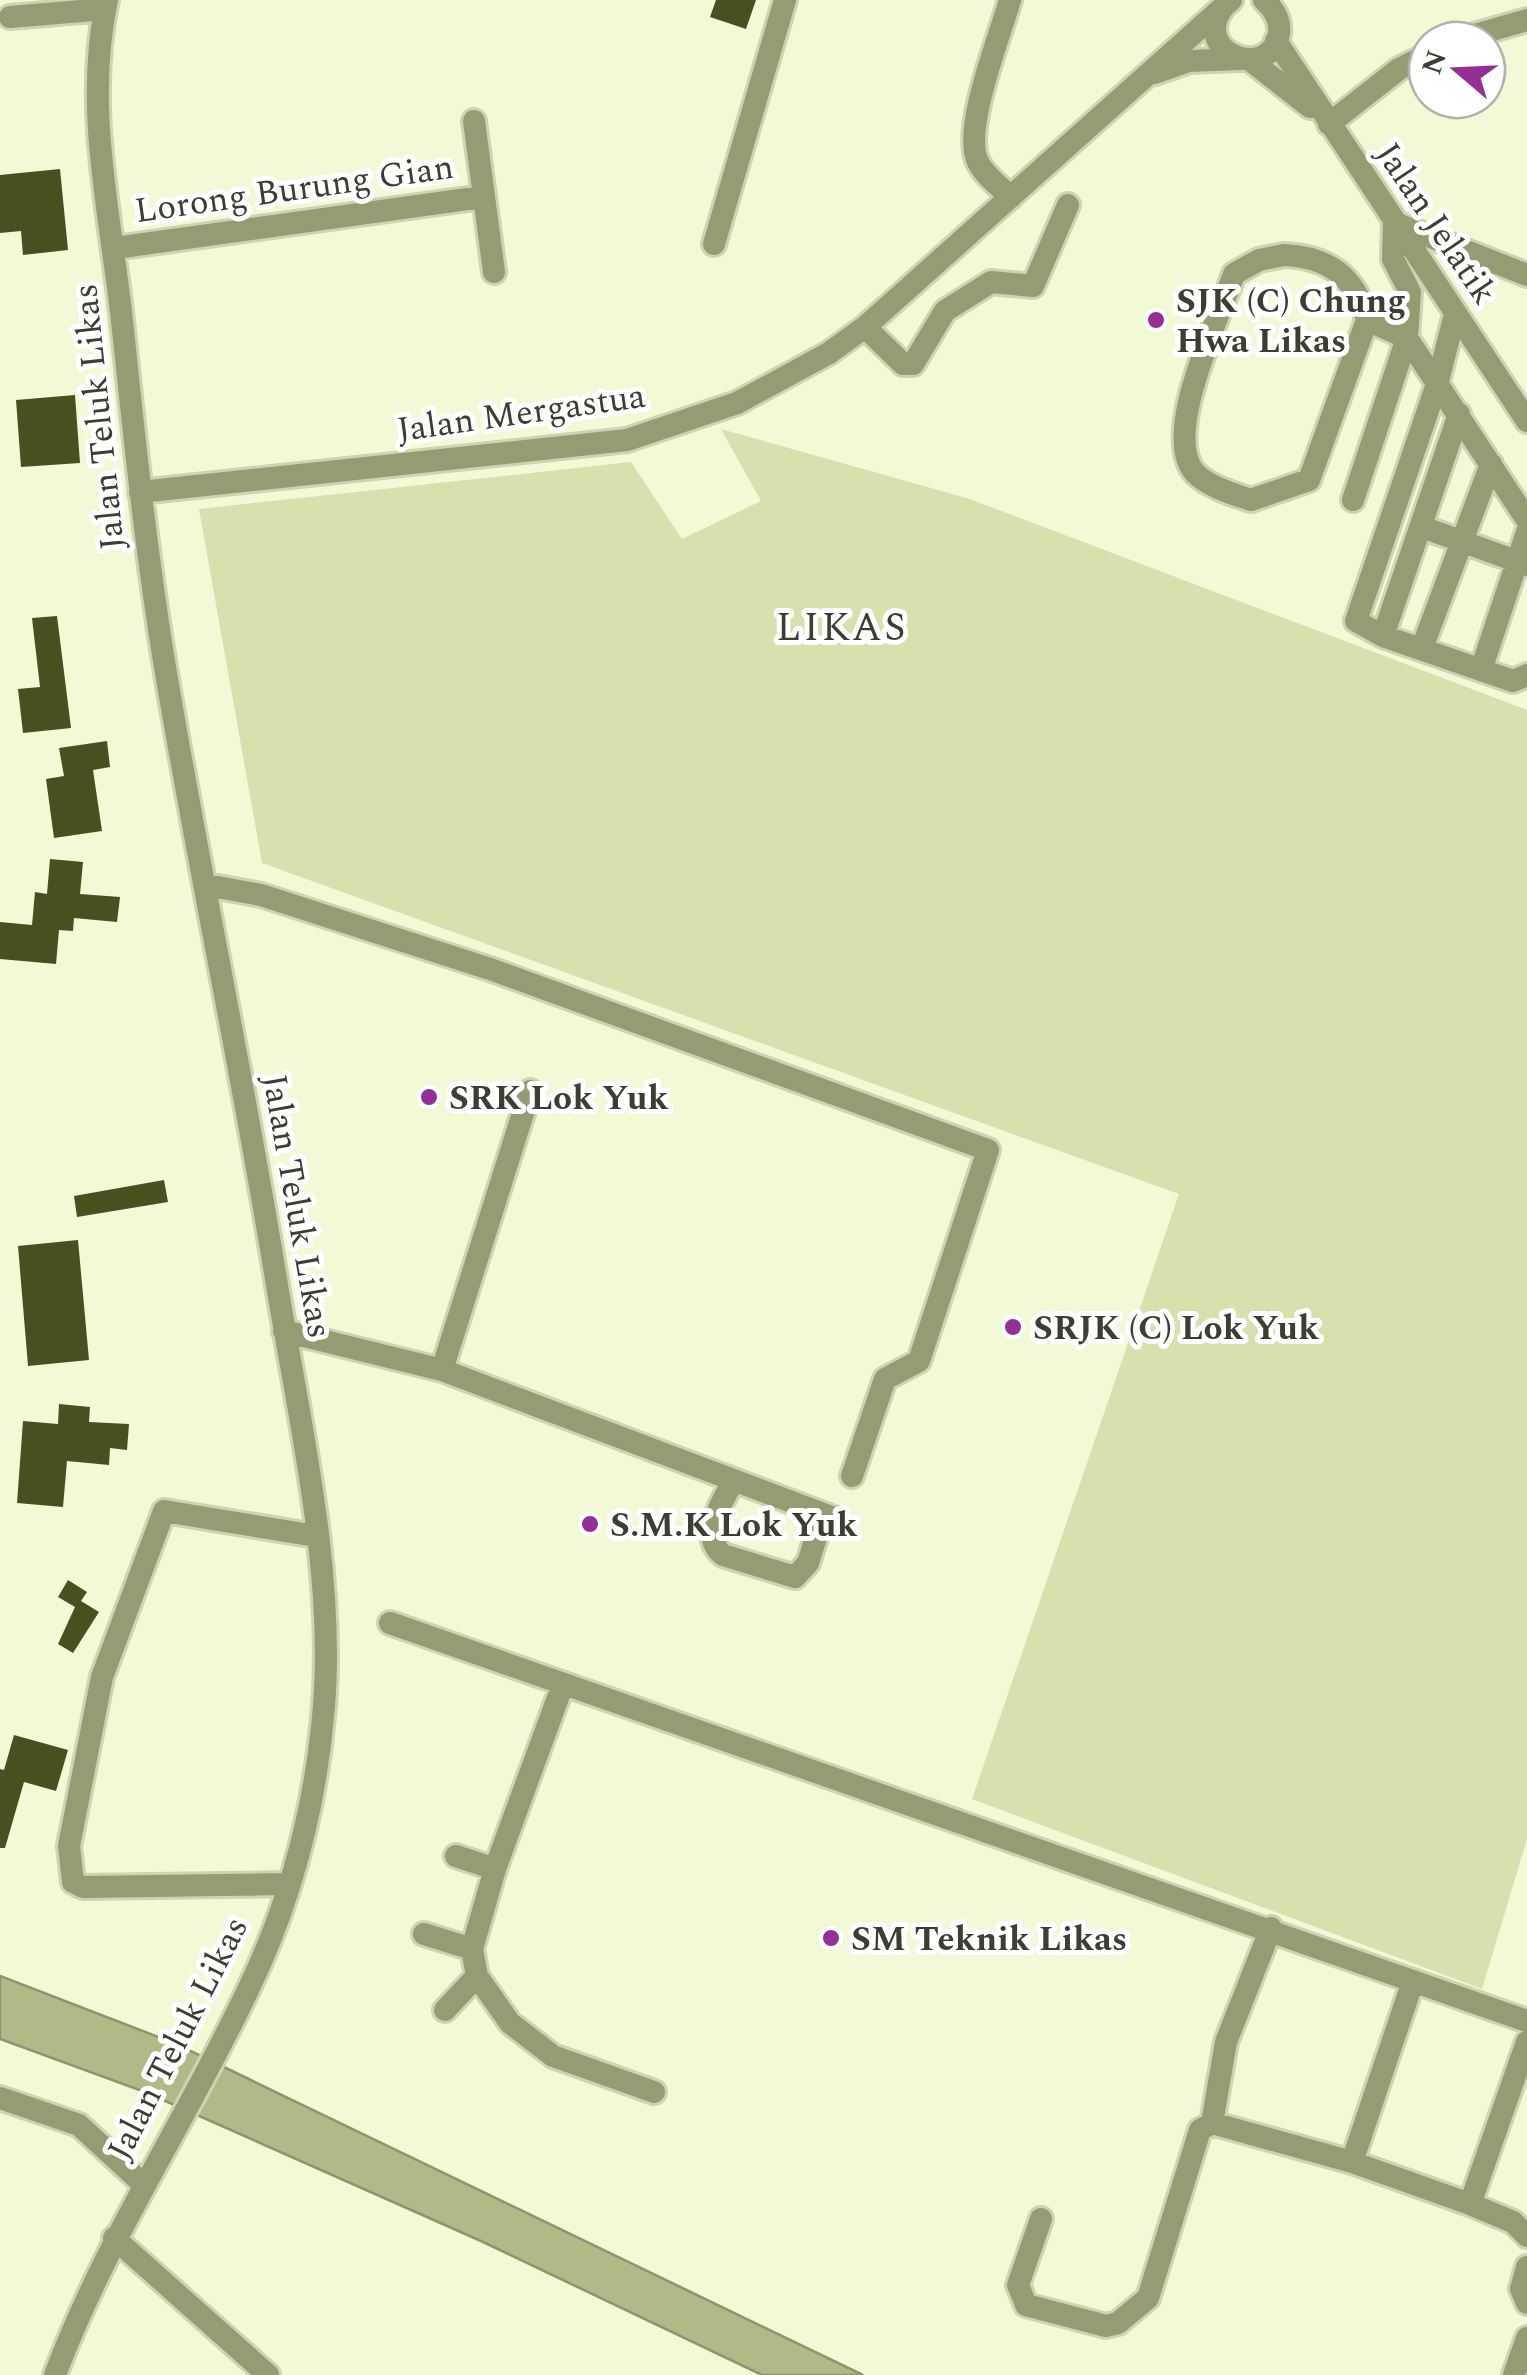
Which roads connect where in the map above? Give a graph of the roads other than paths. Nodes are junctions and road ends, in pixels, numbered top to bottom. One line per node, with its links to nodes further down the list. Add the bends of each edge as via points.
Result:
1 (784, 0): 18 (street)
2 (1010, 0): 15 (street, via 974,150)
3 (1264, 0): 8 (street, Jalan Jelatik)
4 (1288, 0): 8 (street)
5 (1230, 1): 9 (street, via 1216,20 1218,40); 11 (street, Jalan Mergastua)
6 (106, 4): 7 (street); 19 (street, Jalan Teluk Likas, via 97,126)
7 (10, 16)
8 (1278, 33): 9 (street, via 1262,56); 12 (street, Jalan Jelatik)
9 (1245, 59): 11 (street, Jalan Mergastua, via 1189,62); 12 (street, Jalan Jelatik)
10 (1407, 65): 12 (street)
11 (1151, 74): 15 (street, Jalan Mergastua)
12 (1326, 118): 17 (street, Jalan Jelatik)
13 (474, 121): 14 (street)
14 (482, 197): 19 (street, Lorong Burung Gian); 20 (street)
15 (1010, 197): 24 (street, Jalan Mergastua)
16 (1068, 205): 24 (street, via 1033,286 992,282 945,311 912,364 903,364)
17 (1395, 222): 21 (street); 22 (street, Jalan Jelatik); 25 (street, via 1393,259 1410,292)
18 (714, 244)
19 (115, 248): 30 (street, Jalan Teluk Likas)
20 (494, 272)
21 (1527, 275)
22 (1455, 314): 26 (street); 28 (street, Jalan Jelatik)
23 (1367, 320): 23 (street, via 1309,480 1251,500 1196,474 1184,454 1182,423 1234,274 1258,260 1309,256 1340,271 1360,293); 25 (street)
24 (865, 327): 30 (street, Jalan Mergastua, via 737,403 627,440)
25 (1407, 338): 26 (street); 31 (street)
26 (1438, 381): 27 (street); 37 (street, via 1356,620)
27 (1459, 414): 29 (street); 33 (street)
28 (1527, 422)
29 (1491, 464): 32 (street); 35 (street)
30 (140, 492): 41 (street, Jalan Teluk Likas)
31 (1353, 500)
32 (1527, 520)
33 (1422, 527): 35 (street); 37 (street)
34 (1527, 532): 36 (street)
35 (1462, 544): 36 (street); 38 (street)
36 (1522, 564): 39 (street)
37 (1383, 636): 38 (street)
38 (1422, 648): 39 (street)
39 (1481, 670): 40 (street, via 1513,681)
40 (1527, 674)
41 (206, 884): 43 (street, Jalan Teluk Likas); 45 (street, via 261,895 490,969 988,1150 920,1361 885,1379)
42 (530, 1091): 44 (street)
43 (284, 1331): 44 (street); 47 (street, Jalan Teluk Likas)
44 (442, 1370): 46 (street)
45 (852, 1476)
46 (733, 1481): 46 (street, via 828,1517 795,1576 715,1548 712,1534)
47 (316, 1536): 52 (street, Jalan Teluk Likas, via 325,1699 311,1812); 52 (street, via 164,1512 102,1677 68,1846 70,1874 82,1887)
48 (390, 1622): 49 (street)
49 (563, 1684): 51 (street); 53 (street)
50 (456, 1856): 51 (street)
51 (495, 1869): 55 (street)
52 (289, 1884): 65 (street, Jalan Teluk Likas, via 248,1993)
53 (1271, 1928): 57 (street); 63 (street, via 1226,2042)
54 (424, 1934): 55 (street)
55 (472, 1949): 56 (street)
56 (477, 1976): 58 (street); 61 (street, via 510,2023 554,2056)
57 (1413, 1981): 59 (street); 64 (street)
58 (445, 2010)
59 (1527, 2021)
60 (1527, 2042): 66 (street)
61 (654, 2092)
62 (0, 2098): 65 (street, via 79,2125)
63 (1212, 2123): 64 (street); 67 (street, via 1200,2130 1148,2298 1118,2322 1106,2326 1026,2305 1018,2285)
64 (1352, 2162): 66 (street)
65 (142, 2183): 69 (street, Jalan Teluk Likas)
66 (1470, 2204): 68 (street, via 1513,2222)
67 (1041, 2219)
68 (1527, 2236)
69 (114, 2238): 73 (street, Jalan Teluk Likas); 74 (street)
70 (1527, 2267): 71 (street, via 1520,2289)
71 (1527, 2303)
72 (1527, 2338): 75 (street)
73 (55, 2375)
74 (268, 2375)
75 (1514, 2375)

